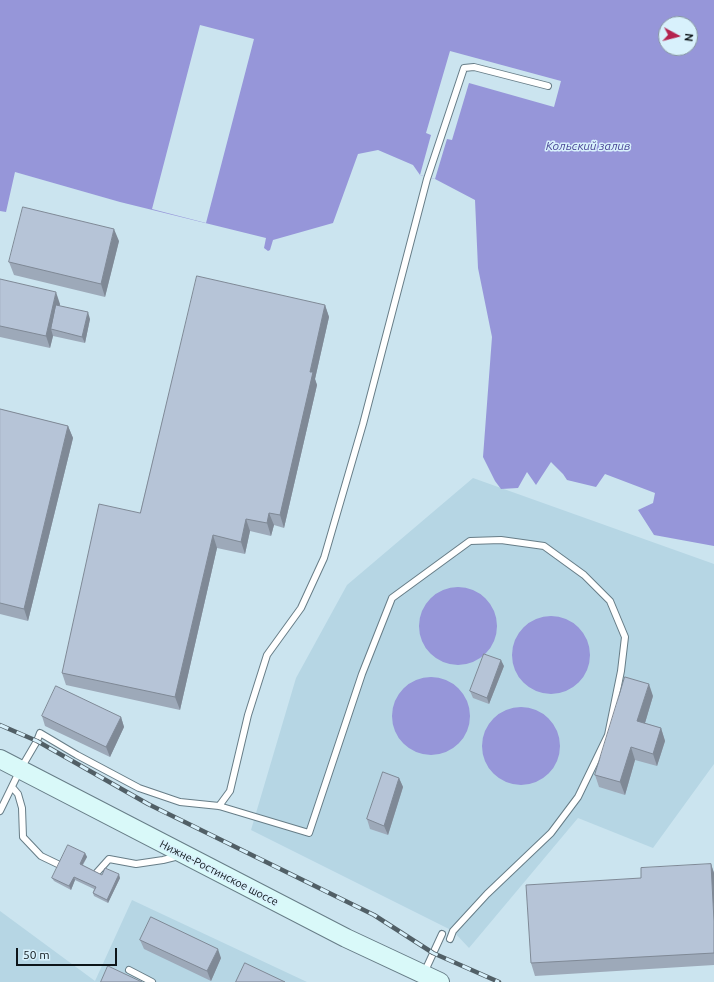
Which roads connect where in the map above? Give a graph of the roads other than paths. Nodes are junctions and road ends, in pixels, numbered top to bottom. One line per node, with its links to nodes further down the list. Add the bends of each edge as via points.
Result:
1 (548, 86): 5 (lane, via 474,67 464,68 427,179 363,424 324,558 301,608 267,655 248,715 230,790)
2 (0, 760): 3 (street, Нижне-Ростинское шоссе)
3 (20, 770): 4 (lane); 5 (lane, via 40,733 139,788 180,802); 7 (street, Нижне-Ростинское шоссе)
4 (12, 787): 6 (lane); 8 (lane, via 18,794 22,808 24,837 41,856)
5 (219, 806): 11 (lane, via 309,833 362,674 392,598 470,541 501,540 544,546 584,575 610,601 625,637 621,672 608,735 578,797 550,832 487,894 453,931)
6 (0, 811)
7 (185, 855): 9 (lane, via 136,864 108,859 91,879); 13 (street, Нижне-Ростинское шоссе)
8 (70, 869)
9 (84, 876)
10 (442, 934): 13 (lane)
11 (450, 938)
12 (129, 970): 14 (lane)
13 (423, 978): 15 (street, Нижне-Ростинское шоссе)
14 (152, 982)
15 (440, 982)

